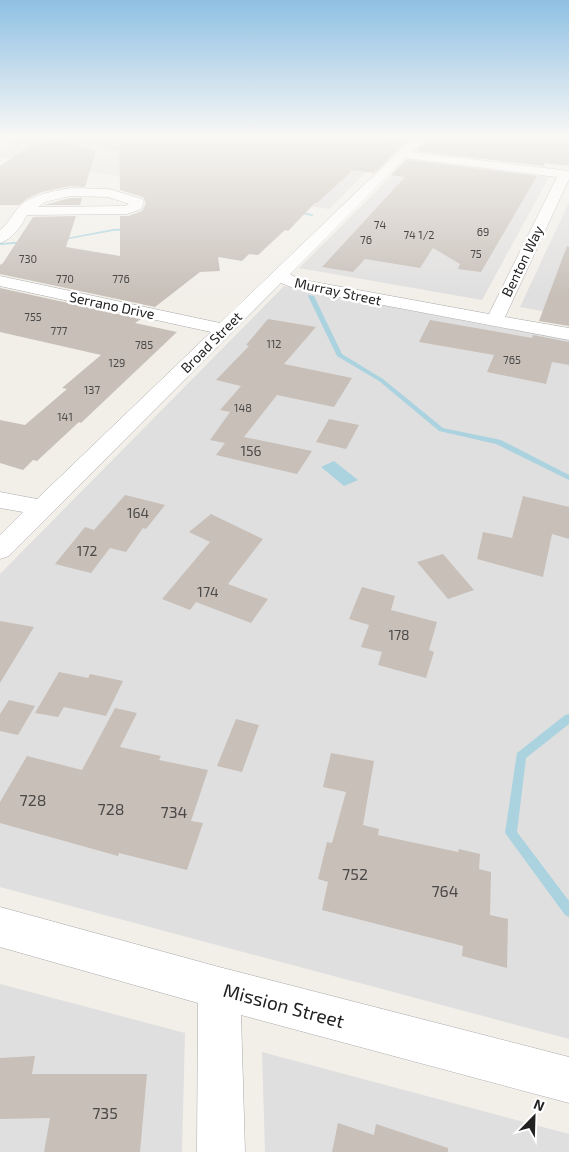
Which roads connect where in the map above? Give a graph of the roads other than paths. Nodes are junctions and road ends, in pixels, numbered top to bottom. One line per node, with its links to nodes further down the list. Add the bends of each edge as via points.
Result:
1 (366, 189): 5 (street, Broad Street)
2 (560, 189): 7 (street, Benton Way)
3 (23, 211): 3 (street, via 40,199 70,192 109,194 137,202 127,210); 4 (street, via 12,228)
4 (0, 238)
5 (279, 274): 7 (street, Murray Street, via 292,283); 9 (street, Broad Street)
6 (0, 281): 9 (street, Serrano Drive)
7 (497, 314): 8 (street, Murray Street); 10 (street, Murray Street)
8 (569, 319)
9 (224, 329): 12 (street, Broad Street)
10 (569, 334)
11 (0, 500): 12 (street)
12 (42, 508): 13 (street, Broad Street)
13 (0, 550)
14 (0, 927): 15 (street, Mission Street)
15 (219, 988): 16 (street, Mission Street); 17 (street)
16 (569, 1080)
17 (221, 1152)

